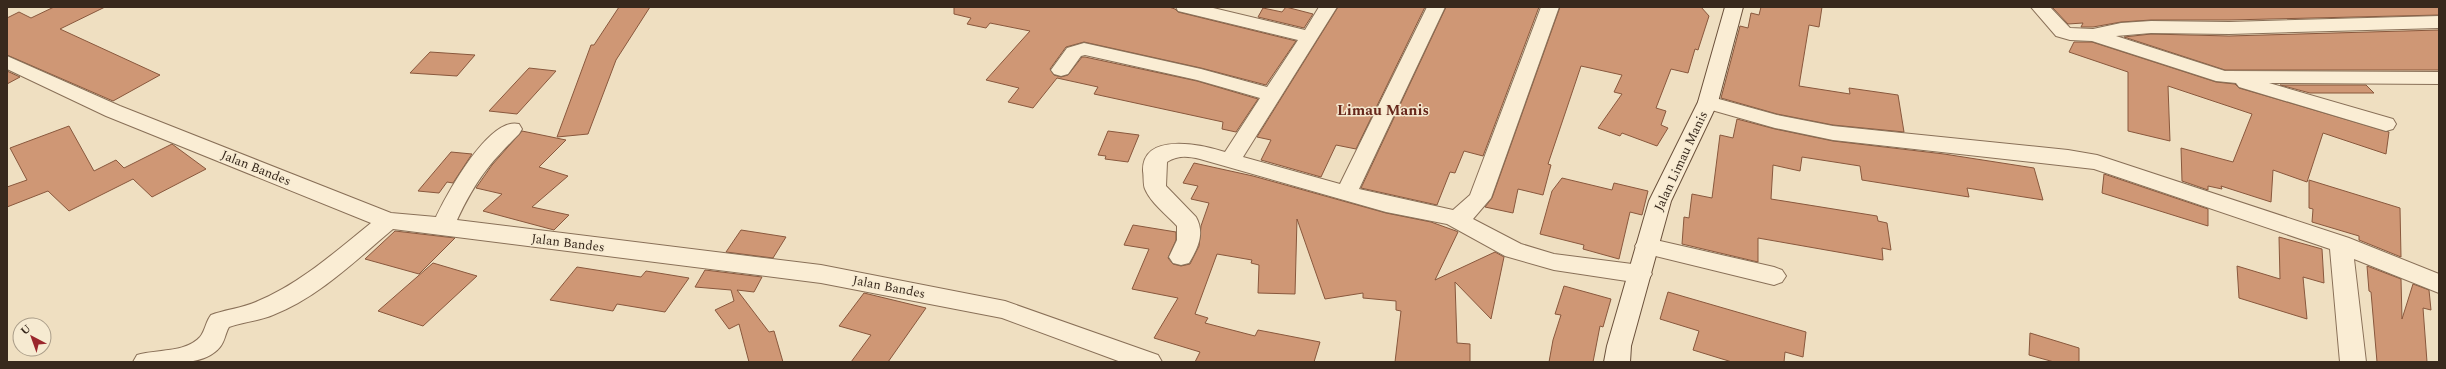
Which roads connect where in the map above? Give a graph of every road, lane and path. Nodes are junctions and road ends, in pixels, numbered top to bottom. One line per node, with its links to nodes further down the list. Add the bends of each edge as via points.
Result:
1 (1185, 7): 7 (street)
2 (1328, 7): 10 (street)
3 (1436, 7): 20 (street)
4 (1550, 7): 21 (street, via 1480,198 1463,215)
5 (1734, 7): 16 (street, Jalan Limau Manis)
6 (2040, 7): 9 (street, via 2063,32)
7 (1211, 10): 10 (street)
8 (2439, 22): 9 (street, via 2229,28 2151,27 2121,29)
9 (2093, 35): 13 (street)
10 (1310, 37): 15 (street)
11 (7, 62): 22 (street, Jalan Bandes, via 113,111)
12 (1062, 70): 15 (street, via 1074,52 1084,49 1201,75)
13 (2223, 77): 14 (street); 17 (street)
14 (2439, 78)
15 (1272, 95): 19 (street)
16 (1708, 102): 24 (street, via 1775,121 1833,133 2097,162); 25 (street, Jalan Limau Manis, via 1660,201)
17 (2386, 124)
18 (512, 129): 23 (street, via 482,158 461,188)
19 (1230, 161): 20 (street); 26 (street, via 1174,149 1157,158 1154,167 1155,188 1188,223 1190,230 1189,240)
20 (1347, 192): 21 (street, via 1386,204)
21 (1453, 218): 27 (street, via 1513,250 1554,262)
22 (388, 221): 23 (street, Jalan Bandes); 30 (street, via 321,275 281,300 264,308 220,321 214,327 210,342 200,349 189,354)
23 (443, 226): 31 (street, Jalan Bandes, via 821,274 1005,310)
24 (2341, 244): 29 (street); 33 (street)
25 (1648, 246): 27 (street, Jalan Limau Manis); 28 (street)
26 (1181, 257)
27 (1640, 274): 32 (street, Jalan Limau Manis, via 1619,346)
28 (1774, 276)
29 (2439, 284)
30 (146, 362)
31 (1149, 362)
32 (1617, 362)
33 (2353, 362)

